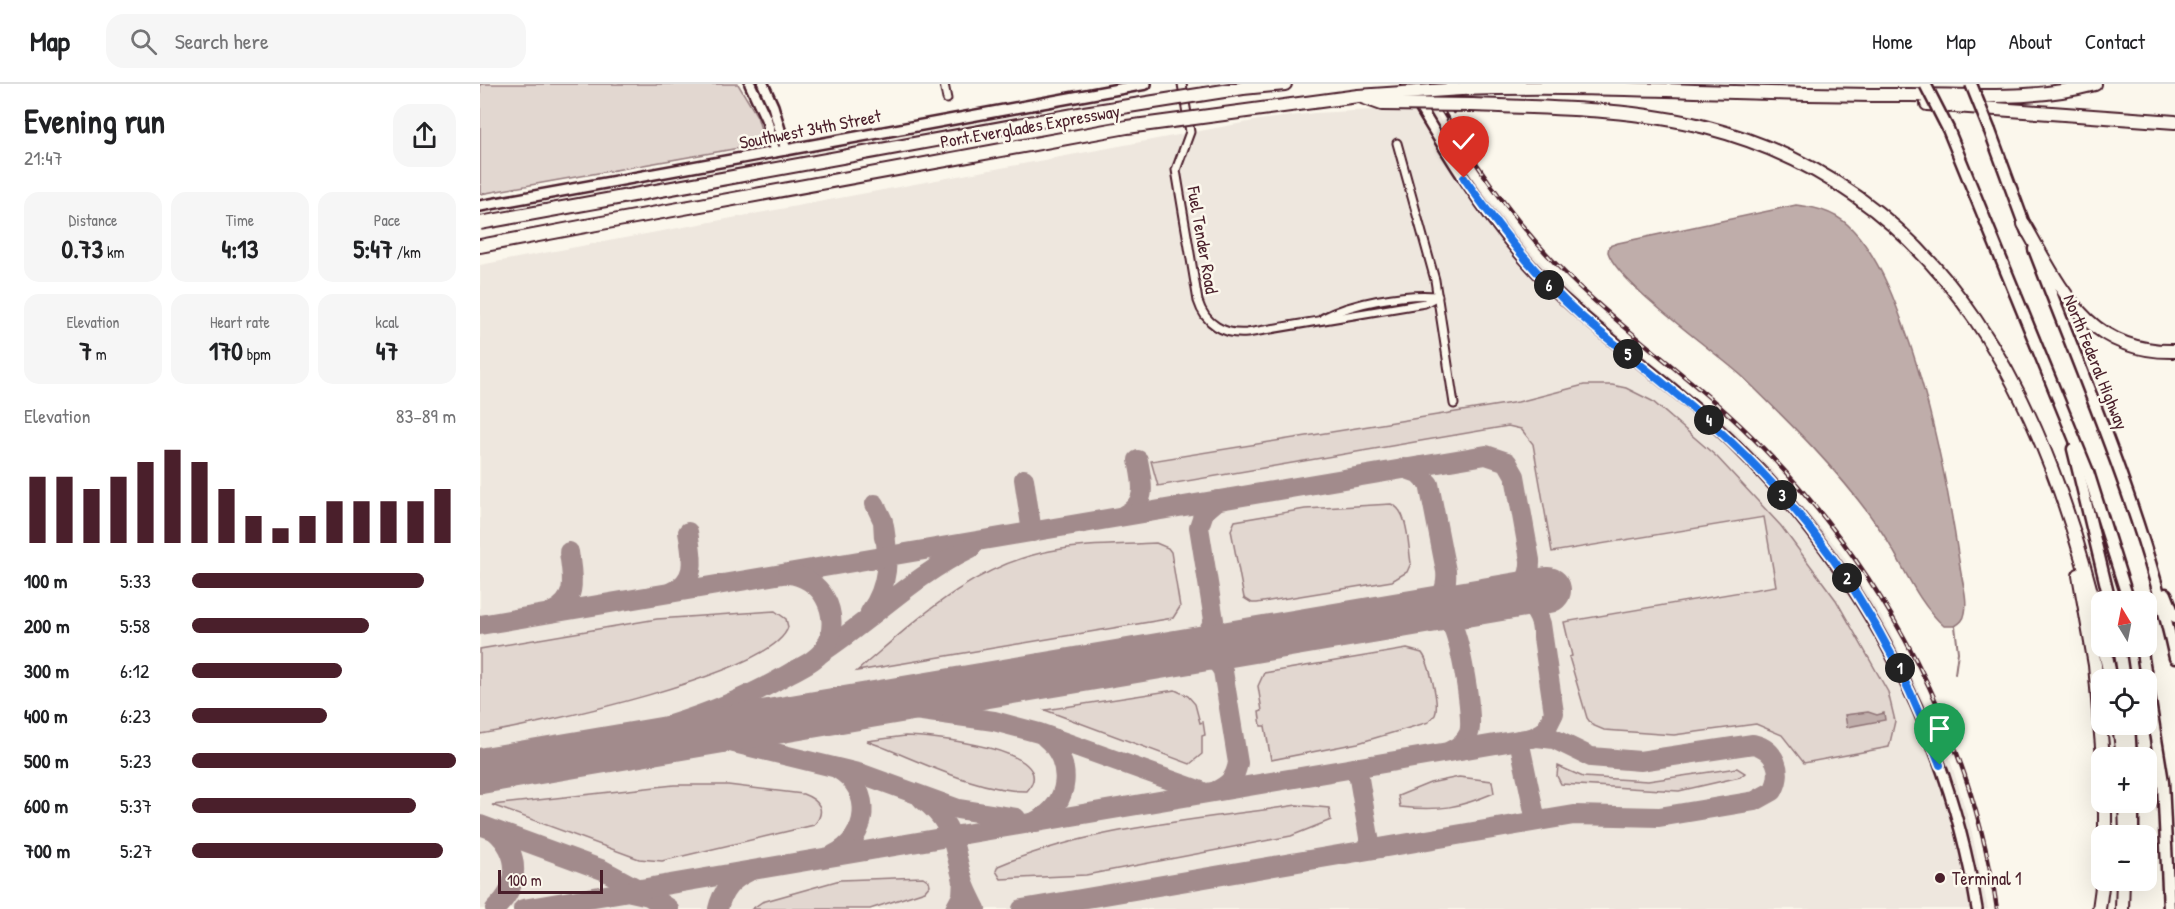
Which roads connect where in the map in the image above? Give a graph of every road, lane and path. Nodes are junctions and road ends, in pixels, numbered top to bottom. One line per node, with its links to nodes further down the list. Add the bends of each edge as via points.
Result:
1 (750, 84): 21 (street, via 767,121)
2 (763, 84): 20 (street)
3 (944, 84): 16 (street)
4 (1146, 84): 20 (street, Southwest 34th Street)
5 (1182, 84): 26 (street, Fuel Tender Road, via 1190,132 1176,170 1197,292 1203,313 1217,328 1240,333 1425,303)
6 (1264, 84): 13 (highway)
7 (1285, 84): 13 (highway, Port Everglades Expressway)
8 (1406, 84): 42 (street, via 1464,178 1521,256 1580,315 1732,442 1788,501 1840,568 1884,638 1917,704 1955,812)
9 (1925, 84): 18 (main road, bridge)
10 (1930, 84): 18 (main road, bridge)
11 (1971, 84): 24 (main road, North Federal Highway, bridge)
12 (2095, 84): 15 (highway, Port Everglades Expressway, via 2022,97)
13 (1242, 88): 23 (highway, Port Everglades Expressway, bridge)
14 (1358, 96): 15 (highway, Port Everglades Expressway, bridge, via 1593,86); 25 (highway, Port Everglades Expressway, bridge, via 1127,127); 30 (highway, bridge, via 1382,104 1626,114 1704,127 1780,153 1850,191 1924,254 1980,324 2019,394)
15 (1848, 96): 17 (highway)
16 (947, 99)
17 (2175, 122)
18 (1948, 129): 29 (main road)
19 (1397, 143): 26 (street)
20 (786, 150): 21 (street, Southwest 34th Street)
21 (775, 152): 22 (street, Southwest 34th Street)
22 (480, 206)
23 (480, 223)
24 (2024, 224): 27 (highway, via 2068,299 2097,330 2134,347); 31 (main road, North Federal Highway, via 2122,472)
25 (480, 246)
26 (1438, 296): 28 (street)
27 (2175, 351)
28 (1454, 404)
29 (2066, 422): 32 (main road); 33 (main road, via 2092,483)
30 (2068, 518): 34 (highway); 38 (highway, via 2095,665)
31 (2150, 558): 35 (main road); 37 (main road, North Federal Highway)
32 (2107, 591)
33 (2126, 591)
34 (2091, 597)
35 (2175, 617)
36 (2143, 657): 45 (main road, via 2163,782)
37 (2175, 658)
38 (2102, 747)
39 (2102, 891): 43 (highway)
40 (2123, 891): 44 (highway)
41 (2126, 891): 44 (main road)
42 (1977, 909)
43 (2100, 909)
44 (2122, 909)
45 (2169, 909)

